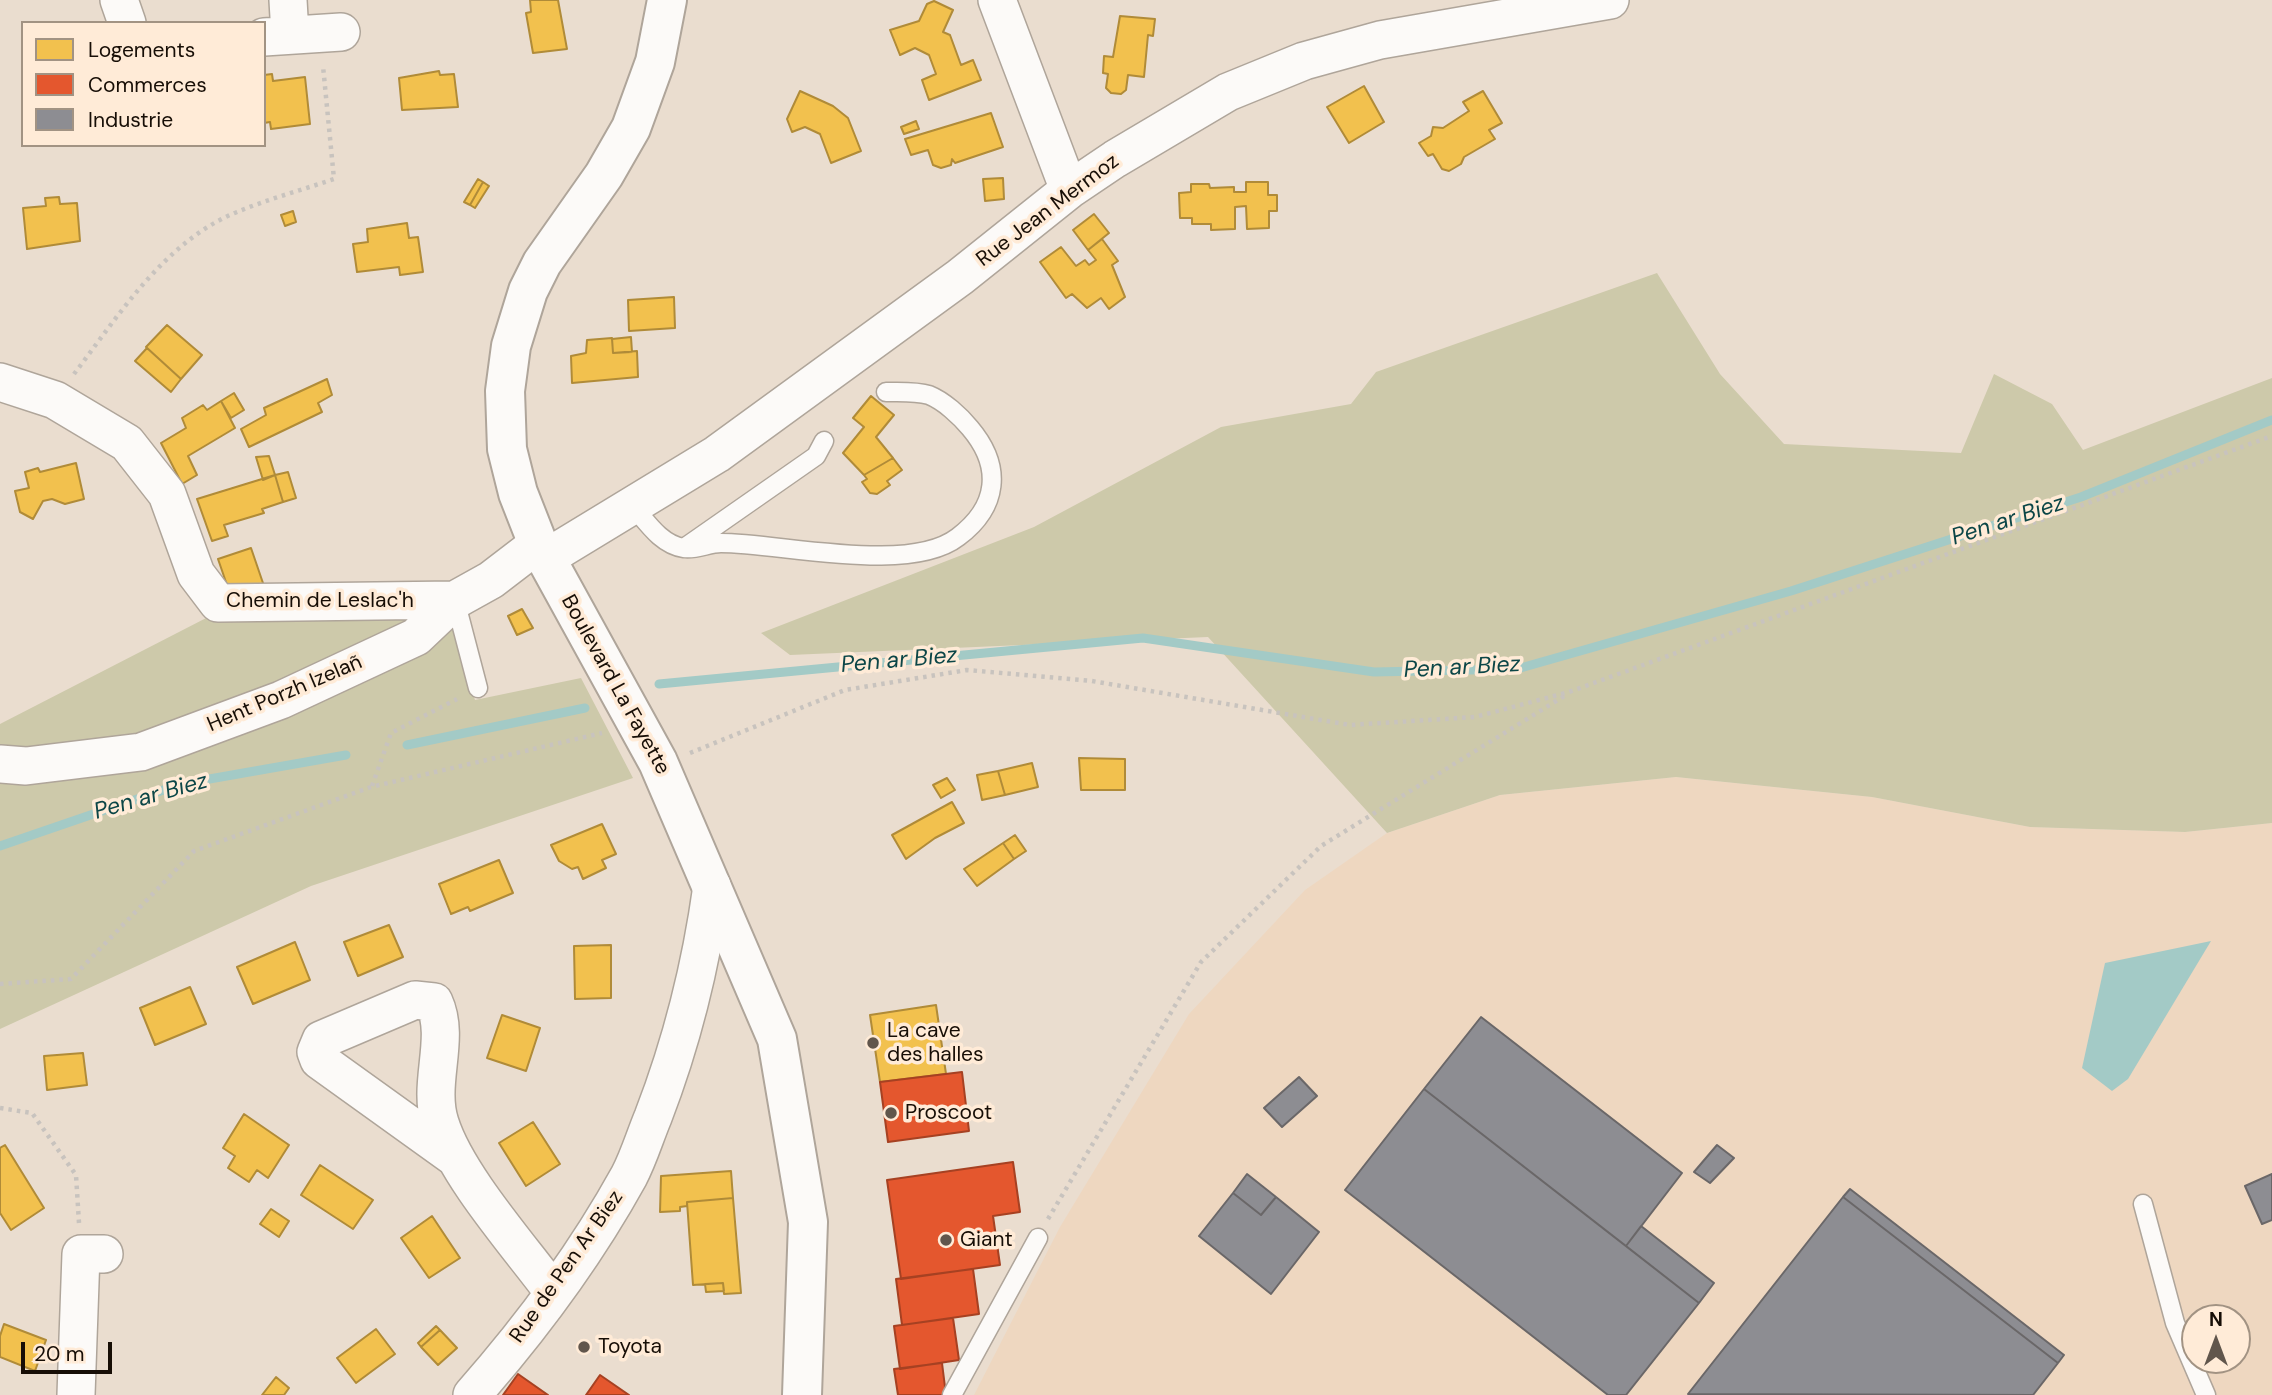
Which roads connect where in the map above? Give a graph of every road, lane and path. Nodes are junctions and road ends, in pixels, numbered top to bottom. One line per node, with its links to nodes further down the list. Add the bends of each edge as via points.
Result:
1 (119, 0): 6 (street)
2 (667, 0): 16 (main road, Boulevard La Fayette, via 655,62 631,128 542,263 510,346 505,391 507,449 518,493)
3 (997, 0): 8 (street)
4 (1610, 0): 5 (street, Rue Jean Mermoz)
5 (1500, 8): 8 (street, Rue Jean Mermoz, via 1304,61 1228,92)
6 (126, 21)
7 (301, 28): 11 (path, via 334,179 234,212 185,244 140,288)
8 (1069, 190): 14 (street, Rue Jean Mermoz, via 960,277 717,454)
9 (0, 383): 11 (street, Chemin de Leslac'h)
10 (886, 392): 15 (lane, via 928,395 960,416 983,443 993,470 990,492 982,514 956,539 922,551 871,555 721,543)
11 (55, 400): 17 (street, Chemin de Leslac'h, via 127,443 167,494 196,574 218,603)
12 (2272, 436): 19 (path)
13 (824, 441): 15 (lane, via 816,456)
14 (632, 505): 15 (lane, via 664,541); 16 (street, Rue Jean Mermoz)
15 (685, 548)
16 (542, 551): 17 (street, Hent Porzh Izelañ); 24 (main road, Boulevard La Fayette, via 658,762)
17 (455, 600): 18 (lane); 22 (street, Hent Porzh Izelañ, via 416,637 281,700 141,752 26,766)
18 (478, 688): 23 (path, via 391,733)
19 (1569, 692): 21 (path, via 1475,717 1350,725 1092,681 967,670 845,690); 29 (path, via 1321,846 1200,962)
20 (603, 732): 23 (path)
21 (690, 753)
22 (0, 764)
23 (372, 787): 25 (path, via 194,851 71,979)
24 (712, 887): 31 (street, Rue de Pen Ar Biez, via 699,968 671,1070 641,1148 603,1220); 34 (main road, Boulevard La Fayette, via 777,1039 808,1222)
25 (0, 984)
26 (0, 1108): 30 (path, via 32,1113 76,1175)
27 (454, 1157): 27 (street, via 439,1122 435,1092 442,1019 434,1002 415,1000 321,1040 316,1052 319,1060); 31 (street)
28 (2143, 1204): 36 (lane, via 2175,1323)
29 (1038, 1238): 35 (lane)
30 (93, 1254): 32 (street)
31 (554, 1293): 33 (street, Rue de Pen Ar Biez)
32 (76, 1395)
33 (472, 1395)
34 (802, 1395)
35 (952, 1395)
36 (2206, 1395)

